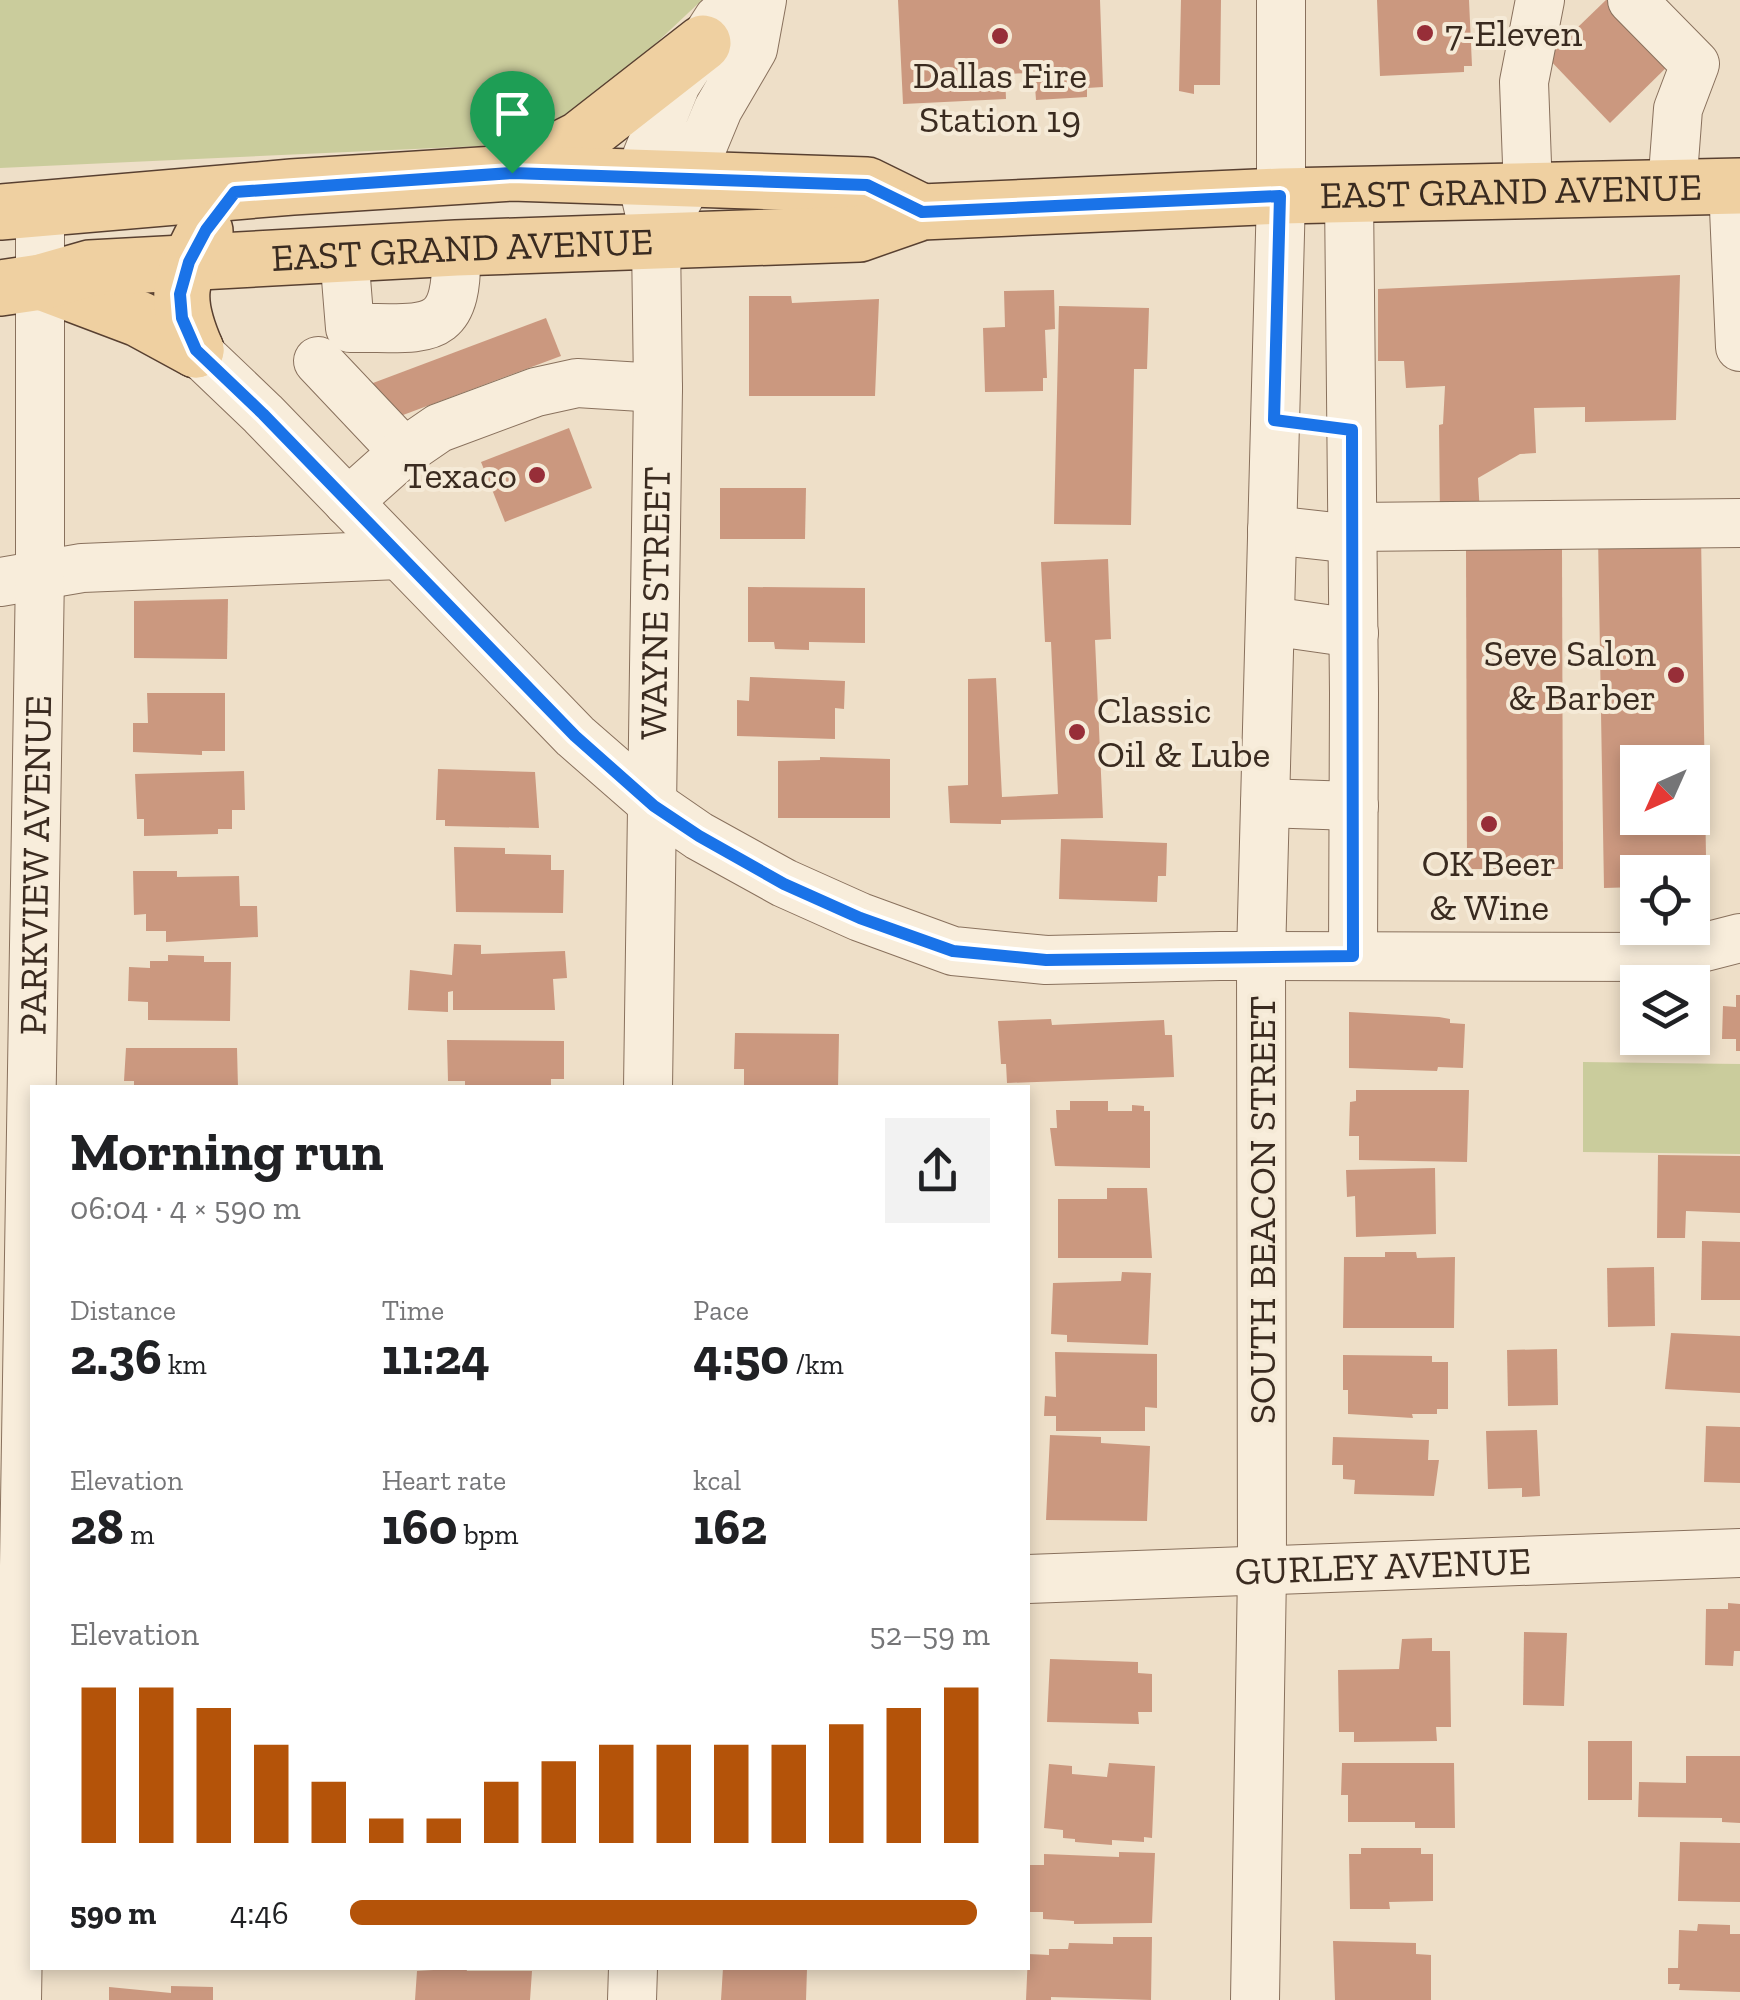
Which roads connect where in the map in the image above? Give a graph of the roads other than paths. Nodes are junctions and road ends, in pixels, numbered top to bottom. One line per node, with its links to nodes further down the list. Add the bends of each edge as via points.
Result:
1 (752, 0): 6 (street, via 718,19)
2 (762, 0): 8 (street, via 753,49)
3 (1281, 0): 14 (street, SOUTH BEACON STREET)
4 (1540, 0): 11 (street, via 1524,82)
5 (1632, 0): 10 (street, via 1695,64 1678,109)
6 (703, 43): 7 (main road, via 580,139); 8 (street, via 676,84)
7 (512, 173): 8 (main road, EAST GRAND AVENUE); 12 (main road, EAST GRAND AVENUE)
8 (665, 178): 16 (main road, EAST GRAND AVENUE, via 867,185); 17 (street)
9 (1736, 186): 10 (main road, EAST GRAND AVENUE); 25 (street)
10 (1672, 188): 11 (main road, EAST GRAND AVENUE)
11 (1528, 191): 13 (main road, EAST GRAND AVENUE)
12 (235, 192): 15 (main road, EAST GRAND AVENUE); 20 (main road)
13 (1349, 195): 14 (main road, EAST GRAND AVENUE); 23 (street)
14 (1280, 196): 16 (main road, EAST GRAND AVENUE); 22 (street, SOUTH BEACON STREET)
15 (20, 210): 21 (street, PARKVIEW AVENUE)
16 (922, 212): 17 (main road, EAST GRAND AVENUE, via 859,234)
17 (656, 240): 18 (main road, EAST GRAND AVENUE); 27 (street, WAYNE STREET)
18 (456, 248): 19 (main road, EAST GRAND AVENUE); 24 (street, via 458,283 441,320)
19 (344, 254): 20 (main road, EAST GRAND AVENUE); 24 (street)
20 (189, 262): 21 (main road, EAST GRAND AVENUE, via 90,268); 26 (main road, via 180,294)
21 (21, 285): 26 (main road, via 139,319); 37 (street, PARKVIEW AVENUE)
22 (1277, 334): 23 (street); 29 (street, SOUTH BEACON STREET)
23 (1351, 338): 30 (street)
24 (334, 344): 28 (street); 31 (street)
25 (1740, 348)
26 (196, 350): 28 (street)
27 (658, 388): 31 (street, via 577,383 536,392 439,428); 41 (street, WAYNE STREET)
28 (263, 414): 32 (street)
29 (1274, 420): 30 (street); 34 (street, SOUTH BEACON STREET)
30 (1352, 430): 35 (street)
31 (404, 452): 32 (street)
32 (348, 502): 36 (street)
33 (1740, 523): 35 (street)
34 (1272, 530): 35 (street); 38 (street, SOUTH BEACON STREET)
35 (1353, 533): 39 (street)
36 (399, 556): 37 (street, via 82,568); 41 (street, via 575,736)
37 (20, 578): 50 (street, PARKVIEW AVENUE)
38 (1270, 621): 39 (street); 40 (street, SOUTH BEACON STREET)
39 (1354, 633): 42 (street)
40 (1265, 803): 42 (street); 44 (street, SOUTH BEACON STREET)
41 (654, 806): 44 (street, via 784,884 953,951 1046,960); 46 (street, WAYNE STREET)
42 (1354, 806): 45 (street)
43 (1740, 938): 45 (street, via 1666,957)
44 (1261, 956): 45 (street); 48 (street, SOUTH BEACON STREET)
45 (1353, 956)
46 (648, 1085)
47 (1740, 1553): 48 (street, GURLEY AVENUE)
48 (1262, 1572): 49 (street, GURLEY AVENUE); 54 (street, SOUTH BEACON STREET)
49 (1030, 1580)
50 (19, 1619): 52 (street, PARKVIEW AVENUE)
51 (633, 1970): 53 (street)
52 (17, 2000)
53 (632, 2000)
54 (1256, 2000)

